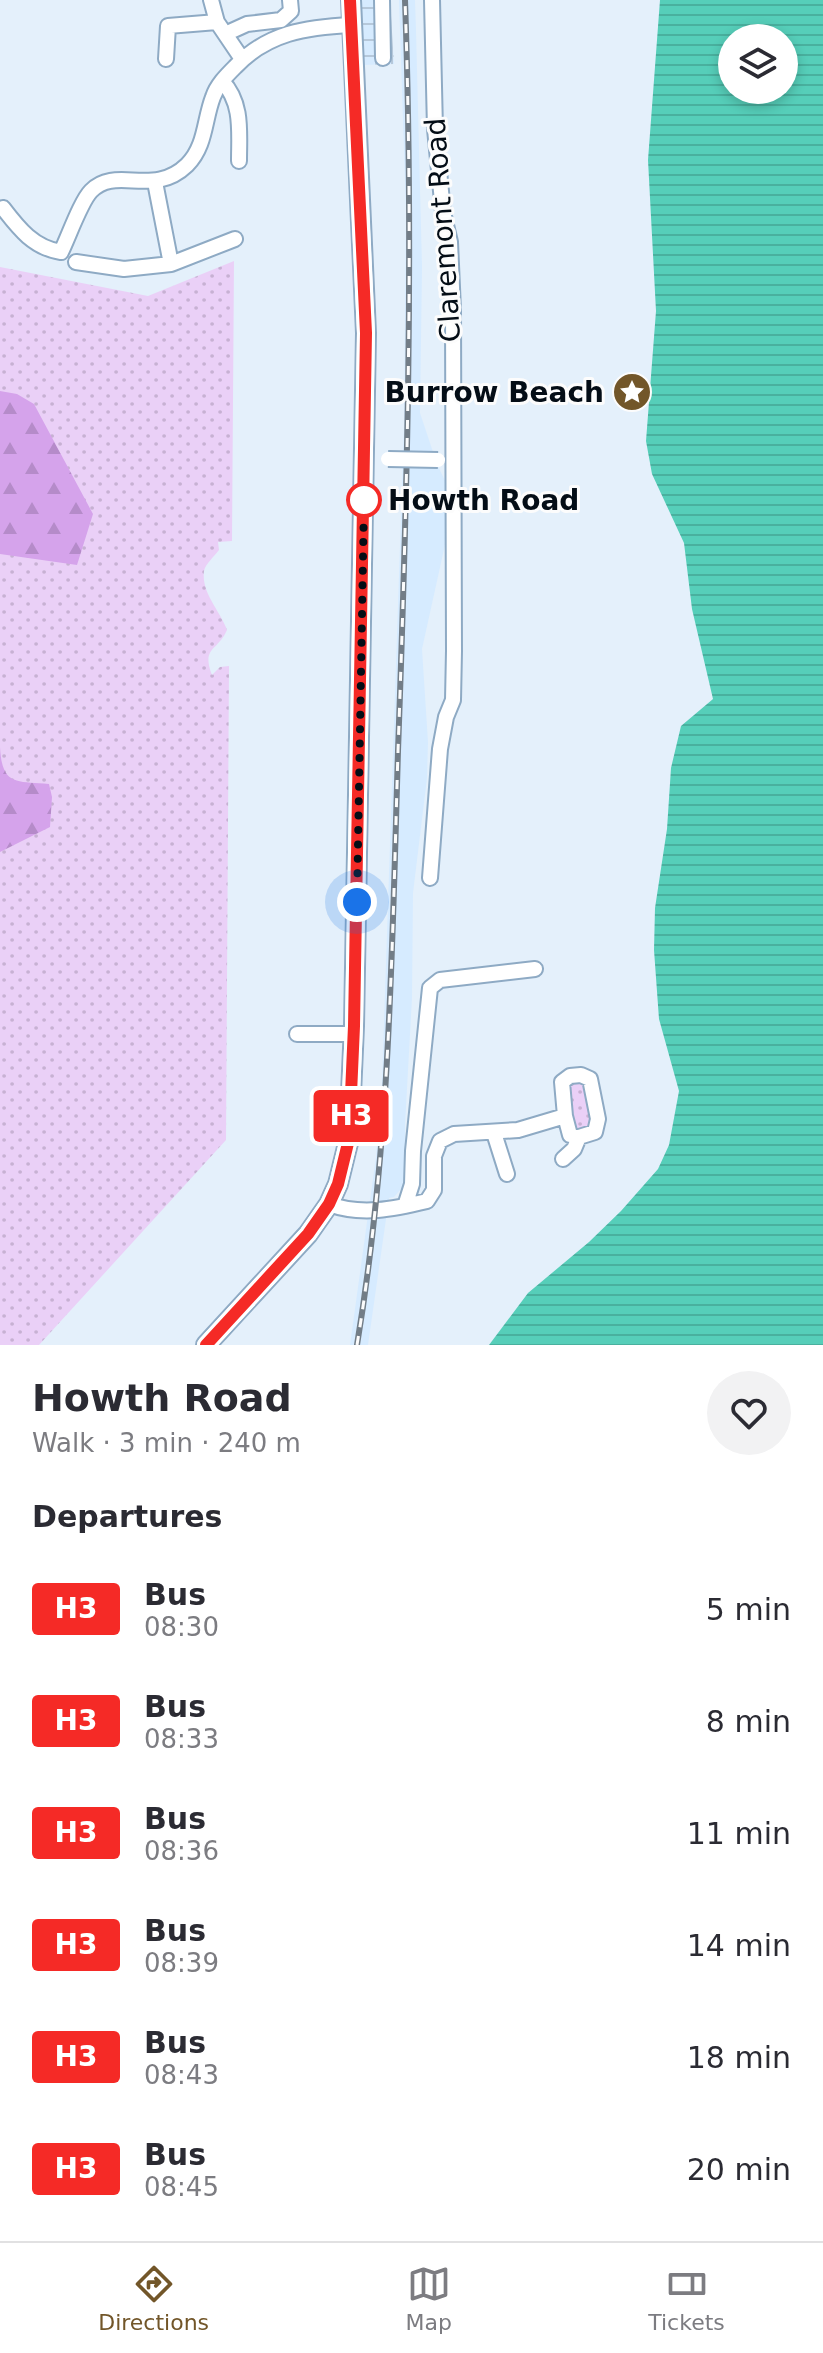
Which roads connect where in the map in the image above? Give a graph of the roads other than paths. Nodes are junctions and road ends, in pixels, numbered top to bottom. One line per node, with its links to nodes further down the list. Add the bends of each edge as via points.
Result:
1 (211, 0): 7 (street)
2 (290, 0): 7 (street, via 291,11 281,20)
3 (351, 0): 6 (main road)
4 (382, 0): 8 (street)
5 (432, 0): 19 (street, Claremont Road, via 435,129 453,310)
6 (352, 25): 10 (street, via 287,32); 18 (main road, via 366,317)
7 (221, 28): 9 (street, via 168,26); 10 (street)
8 (383, 58)
9 (166, 59)
10 (242, 59): 11 (street)
11 (222, 81): 12 (street, via 233,93 238,111); 13 (street, via 203,140 188,164)
12 (239, 161)
13 (155, 182): 14 (street, via 108,180 90,192 61,252 23,235); 17 (street)
14 (3, 208)
15 (235, 239): 17 (street)
16 (76, 262): 17 (street, via 124,269)
17 (171, 264)
18 (365, 458): 19 (street, bridge); 23 (main road)
19 (445, 459): 20 (street, Claremont Road, via 453,700 440,749)
20 (430, 878)
21 (535, 969): 30 (street, via 440,980 430,988 412,1184)
22 (297, 1034): 23 (street)
23 (354, 1034): 29 (main road, via 349,1139)
24 (565, 1116): 25 (street); 26 (street, via 570,1135); 26 (street, via 562,1082 570,1076 590,1079 598,1119 595,1132)
25 (494, 1133): 28 (street); 30 (street, via 454,1134 440,1141 434,1156 434,1190 427,1201)
26 (579, 1137): 27 (street)
27 (563, 1159)
28 (507, 1174)
29 (329, 1204): 30 (street, via 347,1211); 31 (main road)
30 (405, 1206)
31 (206, 1345)

